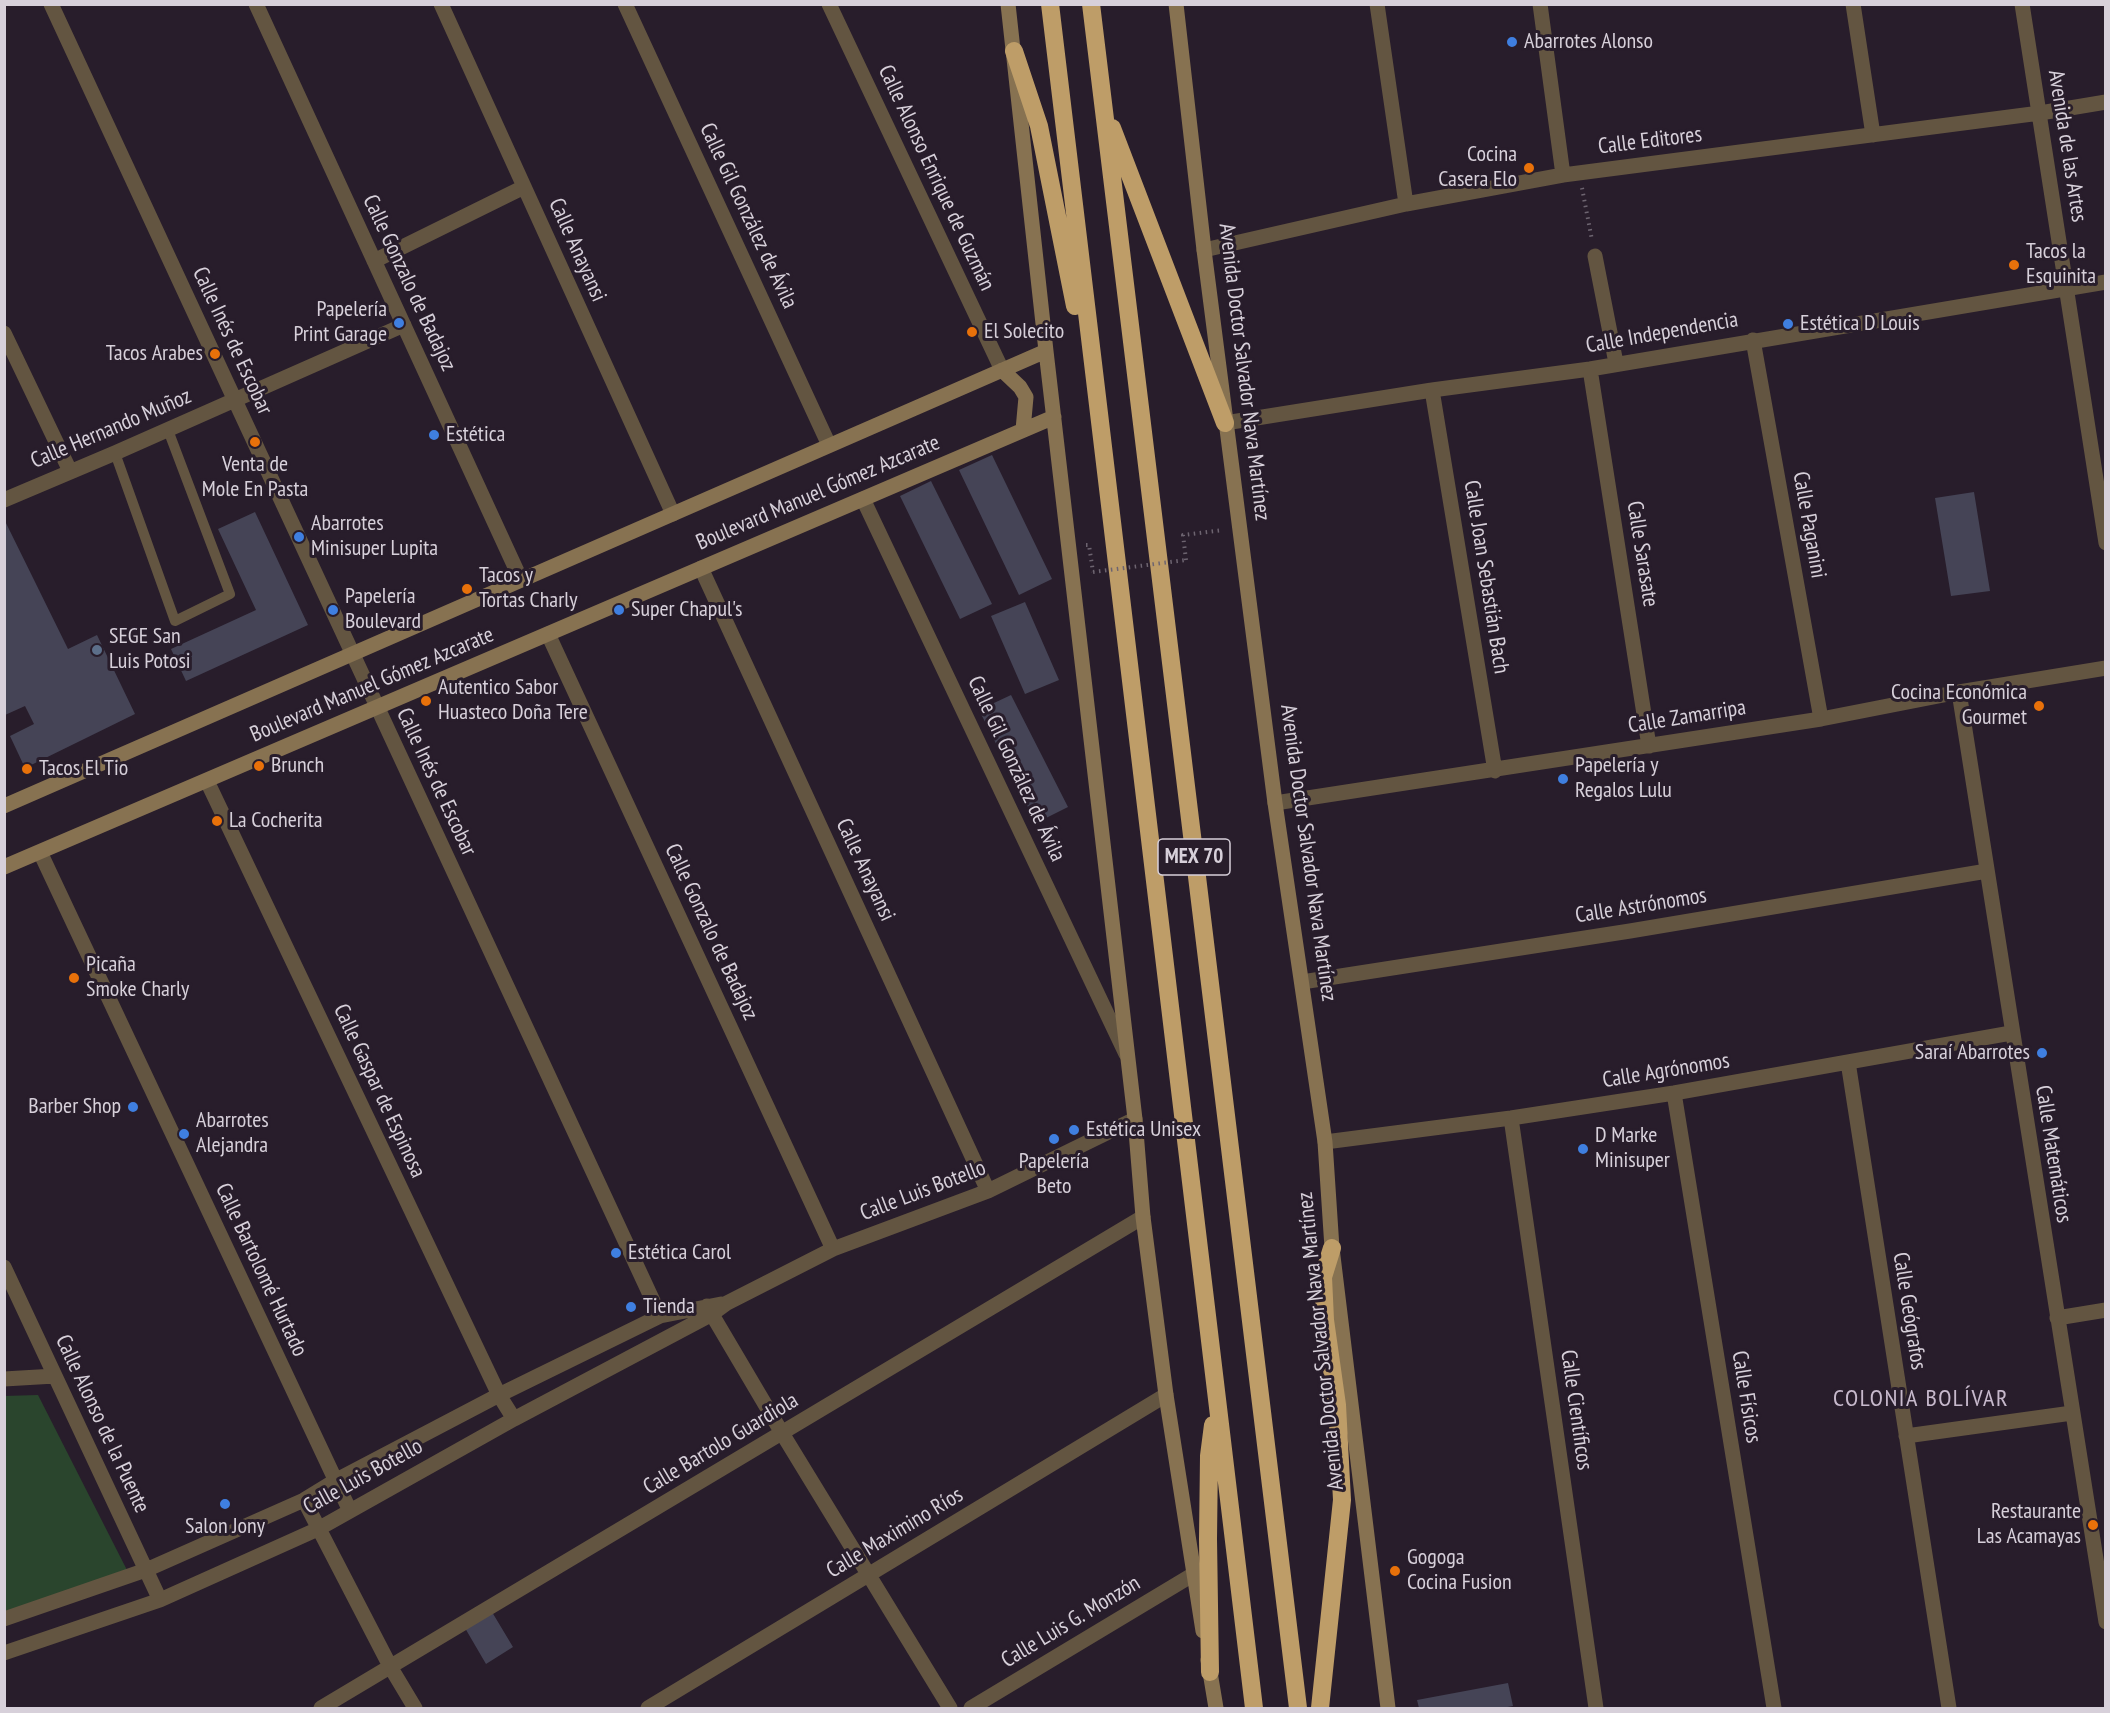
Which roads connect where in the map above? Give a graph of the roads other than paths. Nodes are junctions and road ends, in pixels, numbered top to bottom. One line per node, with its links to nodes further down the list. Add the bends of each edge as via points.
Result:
1 (51, 4): 35 (street, Calle Inés de Escobar)
2 (256, 4): 24 (street, Calle Gonzalo de Badajoz)
3 (441, 4): 20 (street, Calle Anayansi)
4 (625, 4): 41 (street, Calle Gil González de Ávila)
5 (829, 4): 33 (street, Calle Alonso Enrique de Guzmán)
6 (1008, 4): 14 (main road)
7 (1050, 4): 40 (highway, MEX 70)
8 (1091, 4): 15 (highway, MEX 70)
9 (1176, 4): 22 (main road, Avenida Doctor Salvador Nava Martínez)
10 (1377, 4): 21 (street)
11 (1540, 4): 19 (street)
12 (1853, 4): 18 (street)
13 (2022, 4): 17 (street, Avenida de las Artes)
14 (1014, 51): 30 (main road); 40 (highway, via 1039,126)
15 (1101, 100): 37 (highway); 110 (highway, MEX 70)
16 (2106, 102): 17 (street, Calle Editores)
17 (2040, 113): 18 (street, Calle Editores); 26 (street, Avenida de las Artes)
18 (1873, 135): 19 (street, Calle Editores)
19 (1563, 175): 21 (street, Calle Editores)
20 (524, 187): 24 (street); 46 (street, Calle Anayansi)
21 (1406, 204): 22 (street, Calle Editores)
22 (1203, 250): 37 (main road, Avenida Doctor Salvador Nava Martínez)
23 (1595, 256): 31 (street)
24 (374, 261): 27 (street, Calle Gonzalo de Badajoz)
25 (2106, 282): 26 (street, Calle Independencia)
26 (2066, 287): 29 (street, Calle Independencia); 47 (street, Avenida de las Artes)
27 (404, 325): 35 (street, Calle Hernando Muñoz); 49 (street, Calle Gonzalo de Badajoz)
28 (4, 333): 43 (street)
29 (1754, 340): 31 (street, Calle Independencia); 55 (street, Calle Paganini)
30 (1046, 351): 33 (main road, Boulevard Manuel Gómez Azcarate); 36 (main road)
31 (1616, 363): 32 (street, Calle Independencia)
32 (1590, 369): 34 (street, Calle Independencia); 56 (street, Calle Sarasate)
33 (1002, 370): 39 (main road, via 1026,396); 41 (main road, Boulevard Manuel Gómez Azcarate)
34 (1431, 390): 37 (street, Calle Independencia); 57 (street, Calle Joan Sebastián Bach)
35 (235, 400): 38 (street, Calle Hernando Muñoz); 51 (street, Calle Inés de Escobar)
36 (1054, 417): 39 (main road, Boulevard Manuel Gómez Azcarate); 66 (main road)
37 (1225, 423): 59 (main road, Avenida Doctor Salvador Nava Martínez)
38 (168, 430): 42 (street, Calle Hernando Muñoz); 42 (lane, via 230,594 175,621)
39 (1023, 430): 44 (main road, Boulevard Manuel Gómez Azcarate)
40 (1101, 438): 85 (highway, MEX 70)
41 (829, 446): 46 (main road, Boulevard Manuel Gómez Azcarate)
42 (115, 453): 43 (street, Calle Hernando Muñoz)
43 (70, 471): 45 (street, Calle Hernando Muñoz)
44 (863, 499): 48 (main road, Boulevard Manuel Gómez Azcarate); 66 (street, Calle Gil González de Ávila)
45 (4, 500)
46 (673, 514): 49 (main road, Boulevard Manuel Gómez Azcarate)
47 (2106, 543)
48 (701, 568): 50 (main road, Boulevard Manuel Gómez Azcarate); 72 (street, Calle Anayansi)
49 (522, 580): 51 (main road, Boulevard Manuel Gómez Azcarate)
50 (548, 634): 54 (main road, Boulevard Manuel Gómez Azcarate); 75 (street, Calle Gonzalo de Badajoz)
51 (352, 654): 54 (street, Calle Inés de Escobar); 60 (main road, Boulevard Manuel Gómez Azcarate)
52 (2106, 669): 53 (street, Calle Zamarripa)
53 (1959, 692): 55 (street, Calle Zamarripa); 63 (street, Calle Matemáticos)
54 (377, 707): 58 (main road, Boulevard Manuel Gómez Azcarate); 79 (street, Calle Inés de Escobar)
55 (1821, 719): 56 (street, Calle Zamarripa)
56 (1649, 746): 57 (street, Calle Zamarripa)
57 (1495, 771): 59 (street, Calle Zamarripa)
58 (207, 780): 61 (main road, Boulevard Manuel Gómez Azcarate); 83 (street, Calle Gaspar de Espinosa)
59 (1275, 803): 64 (main road, Avenida Doctor Salvador Nava Martínez)
60 (4, 806)
61 (40, 852): 62 (main road, Boulevard Manuel Gómez Azcarate); 90 (street, Calle Bartolomé Hurtado)
62 (4, 867)
63 (1987, 871): 64 (street, Calle Astrónomos); 65 (street, Calle Matemáticos)
64 (1302, 982): 71 (main road, Avenida Doctor Salvador Nava Martínez)
65 (2011, 1033): 67 (street, Calle Agrónomos); 80 (street, Calle Matemáticos)
66 (1128, 1058): 70 (main road)
67 (1848, 1062): 68 (street, Calle Agrónomos); 89 (street, Calle Geógrafos)
68 (1674, 1093): 69 (street, Calle Agrónomos); 114 (street, Calle Físicos)
69 (1511, 1118): 71 (street, Calle Agrónomos); 113 (street, Calle Científicos)
70 (1135, 1119): 72 (street, Calle Luis Botello); 73 (main road)
71 (1325, 1142): 74 (main road, Avenida Doctor Salvador Nava Martínez)
72 (988, 1191): 75 (street, Calle Luis Botello)
73 (1143, 1217): 84 (main road); 88 (street, Calle Bartolo Guardiola)
74 (1332, 1248): 111 (highway, via 1323,1277 1337,1405 1342,1500); 112 (main road, Avenida Doctor Salvador Nava Martínez)
75 (833, 1249): 77 (street, Calle Luis Botello)
76 (4, 1267): 81 (street, Calle Alonso de la Puente)
77 (710, 1310): 79 (street, Calle Luis Botello); 87 (street, Calle Luis Botello); 88 (street)
78 (2106, 1310): 80 (street)
79 (660, 1316): 83 (street, Calle Luis Botello)
80 (2057, 1318): 86 (street, Calle Matemáticos)
81 (55, 1376): 82 (street); 94 (street, Calle Alonso de la Puente)
82 (4, 1379)
83 (499, 1395): 87 (street, Calle Gaspar de Espinosa); 90 (street, Calle Luis Botello)
84 (1166, 1395): 95 (main road); 96 (street, Calle Maximino Ríos)
85 (1217, 1399): 102 (highway, via 1209,1456); 109 (highway, MEX 70)
86 (2072, 1413): 89 (street); 99 (street, Calle Matemáticos)
87 (514, 1419): 92 (street, Calle Luis Botello)
88 (782, 1434): 96 (street); 101 (street, Calle Bartolo Guardiola)
89 (1906, 1436): 115 (street, Calle Geógrafos)
90 (335, 1481): 91 (street, Calle Luis Botello); 92 (street, Calle Bartolomé Hurtado)
91 (304, 1500): 93 (street); 94 (street, Calle Luis Botello)
92 (350, 1511): 93 (street, Calle Luis Botello)
93 (318, 1529): 97 (street, Calle Luis Botello); 101 (street)
94 (146, 1570): 97 (street, Calle Alonso de la Puente); 98 (street, Calle Luis Botello)
95 (1194, 1574): 102 (main road); 107 (street, Calle Luis G. Monzón)
96 (869, 1575): 105 (street, Calle Maximino Ríos); 106 (street)
97 (160, 1600): 100 (street, Calle Luis Botello)
98 (4, 1619)
99 (2106, 1622)
100 (4, 1653)
101 (391, 1668): 103 (street, Calle Bartolo Guardiola); 104 (street)
102 (1210, 1672): 108 (main road)
103 (321, 1708)
104 (415, 1708)
105 (648, 1708)
106 (950, 1708)
107 (971, 1708)
108 (1216, 1708)
109 (1254, 1708)
110 (1298, 1708)
111 (1320, 1708)
112 (1388, 1708)
113 (1596, 1708)
114 (1774, 1708)
115 (1950, 1708)

